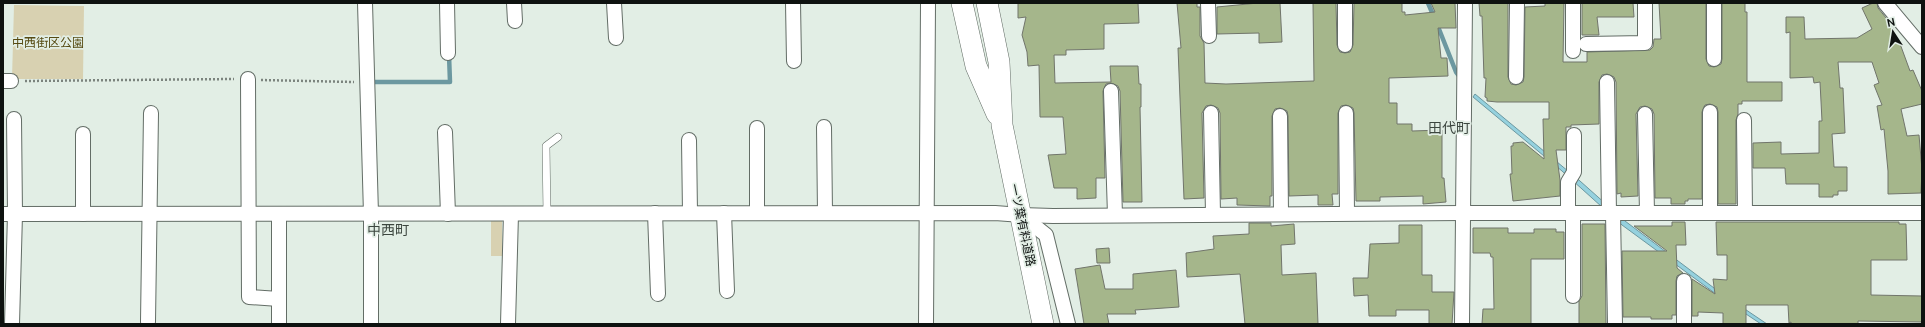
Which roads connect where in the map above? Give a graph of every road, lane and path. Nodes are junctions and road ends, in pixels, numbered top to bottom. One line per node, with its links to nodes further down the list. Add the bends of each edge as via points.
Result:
1 (365, 3): 31 (street)
2 (447, 3): 24 (street)
3 (514, 3): 17 (street)
4 (614, 3): 19 (street)
5 (793, 3): 26 (street)
6 (928, 3): 54 (street)
7 (962, 3): 41 (main road, via 976,66)
8 (987, 3): 41 (main road, via 998,62)
9 (1208, 3): 18 (street)
10 (1345, 3): 21 (street)
11 (1464, 3): 56 (street)
12 (1517, 3): 27 (street)
13 (1573, 3): 23 (street)
14 (1645, 3): 20 (street, via 1645,42)
15 (1714, 3): 25 (street)
16 (1885, 3): 22 (street)
17 (515, 21)
18 (1209, 36)
19 (616, 38)
20 (1586, 44)
21 (1345, 45)
22 (1922, 47)
23 (1573, 51)
24 (448, 53)
25 (1714, 59)
26 (794, 61)
27 (1516, 77)
28 (248, 79): 29 (path); 31 (path); 66 (street)
29 (7, 81)
30 (1606, 82): 58 (street)
31 (368, 83): 68 (street)
32 (1111, 91): 74 (street)
33 (1710, 112): 60 (street)
34 (151, 113): 65 (street)
35 (1211, 113): 72 (street)
36 (1346, 113): 55 (street)
37 (1645, 114): 59 (street)
38 (1280, 116): 73 (street)
39 (14, 120): 63 (street)
40 (1744, 120): 61 (street)
41 (1002, 125): 75 (main road, 一ツ葉有料道路)
42 (824, 127): 53 (street)
43 (757, 128): 52 (street)
44 (445, 132): 69 (street)
45 (83, 134): 64 (street)
46 (1574, 135): 57 (street, via 1574,172 1568,182)
47 (558, 137): 71 (lane, via 546,146)
48 (689, 140): 50 (street)
49 (655, 213): 50 (street); 71 (street); 78 (street)
50 (690, 213): 51 (street)
51 (724, 213): 52 (street); 77 (street)
52 (757, 213): 53 (street)
53 (826, 213): 54 (street)
54 (927, 213): 75 (street, via 995,213); 86 (street)
55 (1347, 213): 56 (street); 73 (street)
56 (1463, 213): 57 (street); 89 (street)
57 (1570, 213): 58 (street); 79 (street)
58 (1611, 213): 59 (street); 90 (street)
59 (1647, 213): 60 (street)
60 (1710, 213): 61 (street)
61 (1745, 213): 62 (street)
62 (1922, 213)
63 (9, 214): 64 (street); 82 (street)
64 (83, 214): 65 (street)
65 (151, 214): 66 (street); 81 (street)
66 (248, 214): 67 (street); 80 (street, via 249,297)
67 (279, 214): 68 (street); 80 (street)
68 (371, 214): 69 (street); 84 (street)
69 (448, 214): 70 (street)
70 (511, 214): 71 (street); 85 (street)
71 (547, 214)
72 (1213, 214): 73 (street); 74 (street)
73 (1281, 214)
74 (1115, 215): 75 (street)
75 (1021, 216): 87 (main road, 一ツ葉有料道路); 88 (street, via 1046,235)
76 (1684, 281): 91 (street)
77 (727, 291)
78 (658, 294)
79 (1573, 296)
80 (279, 299): 83 (street)
81 (148, 322)
82 (12, 324)
83 (279, 324)
84 (371, 324)
85 (508, 324)
86 (926, 324)
87 (1043, 324)
88 (1068, 324)
89 (1462, 324)
90 (1615, 324)
91 (1684, 324)

